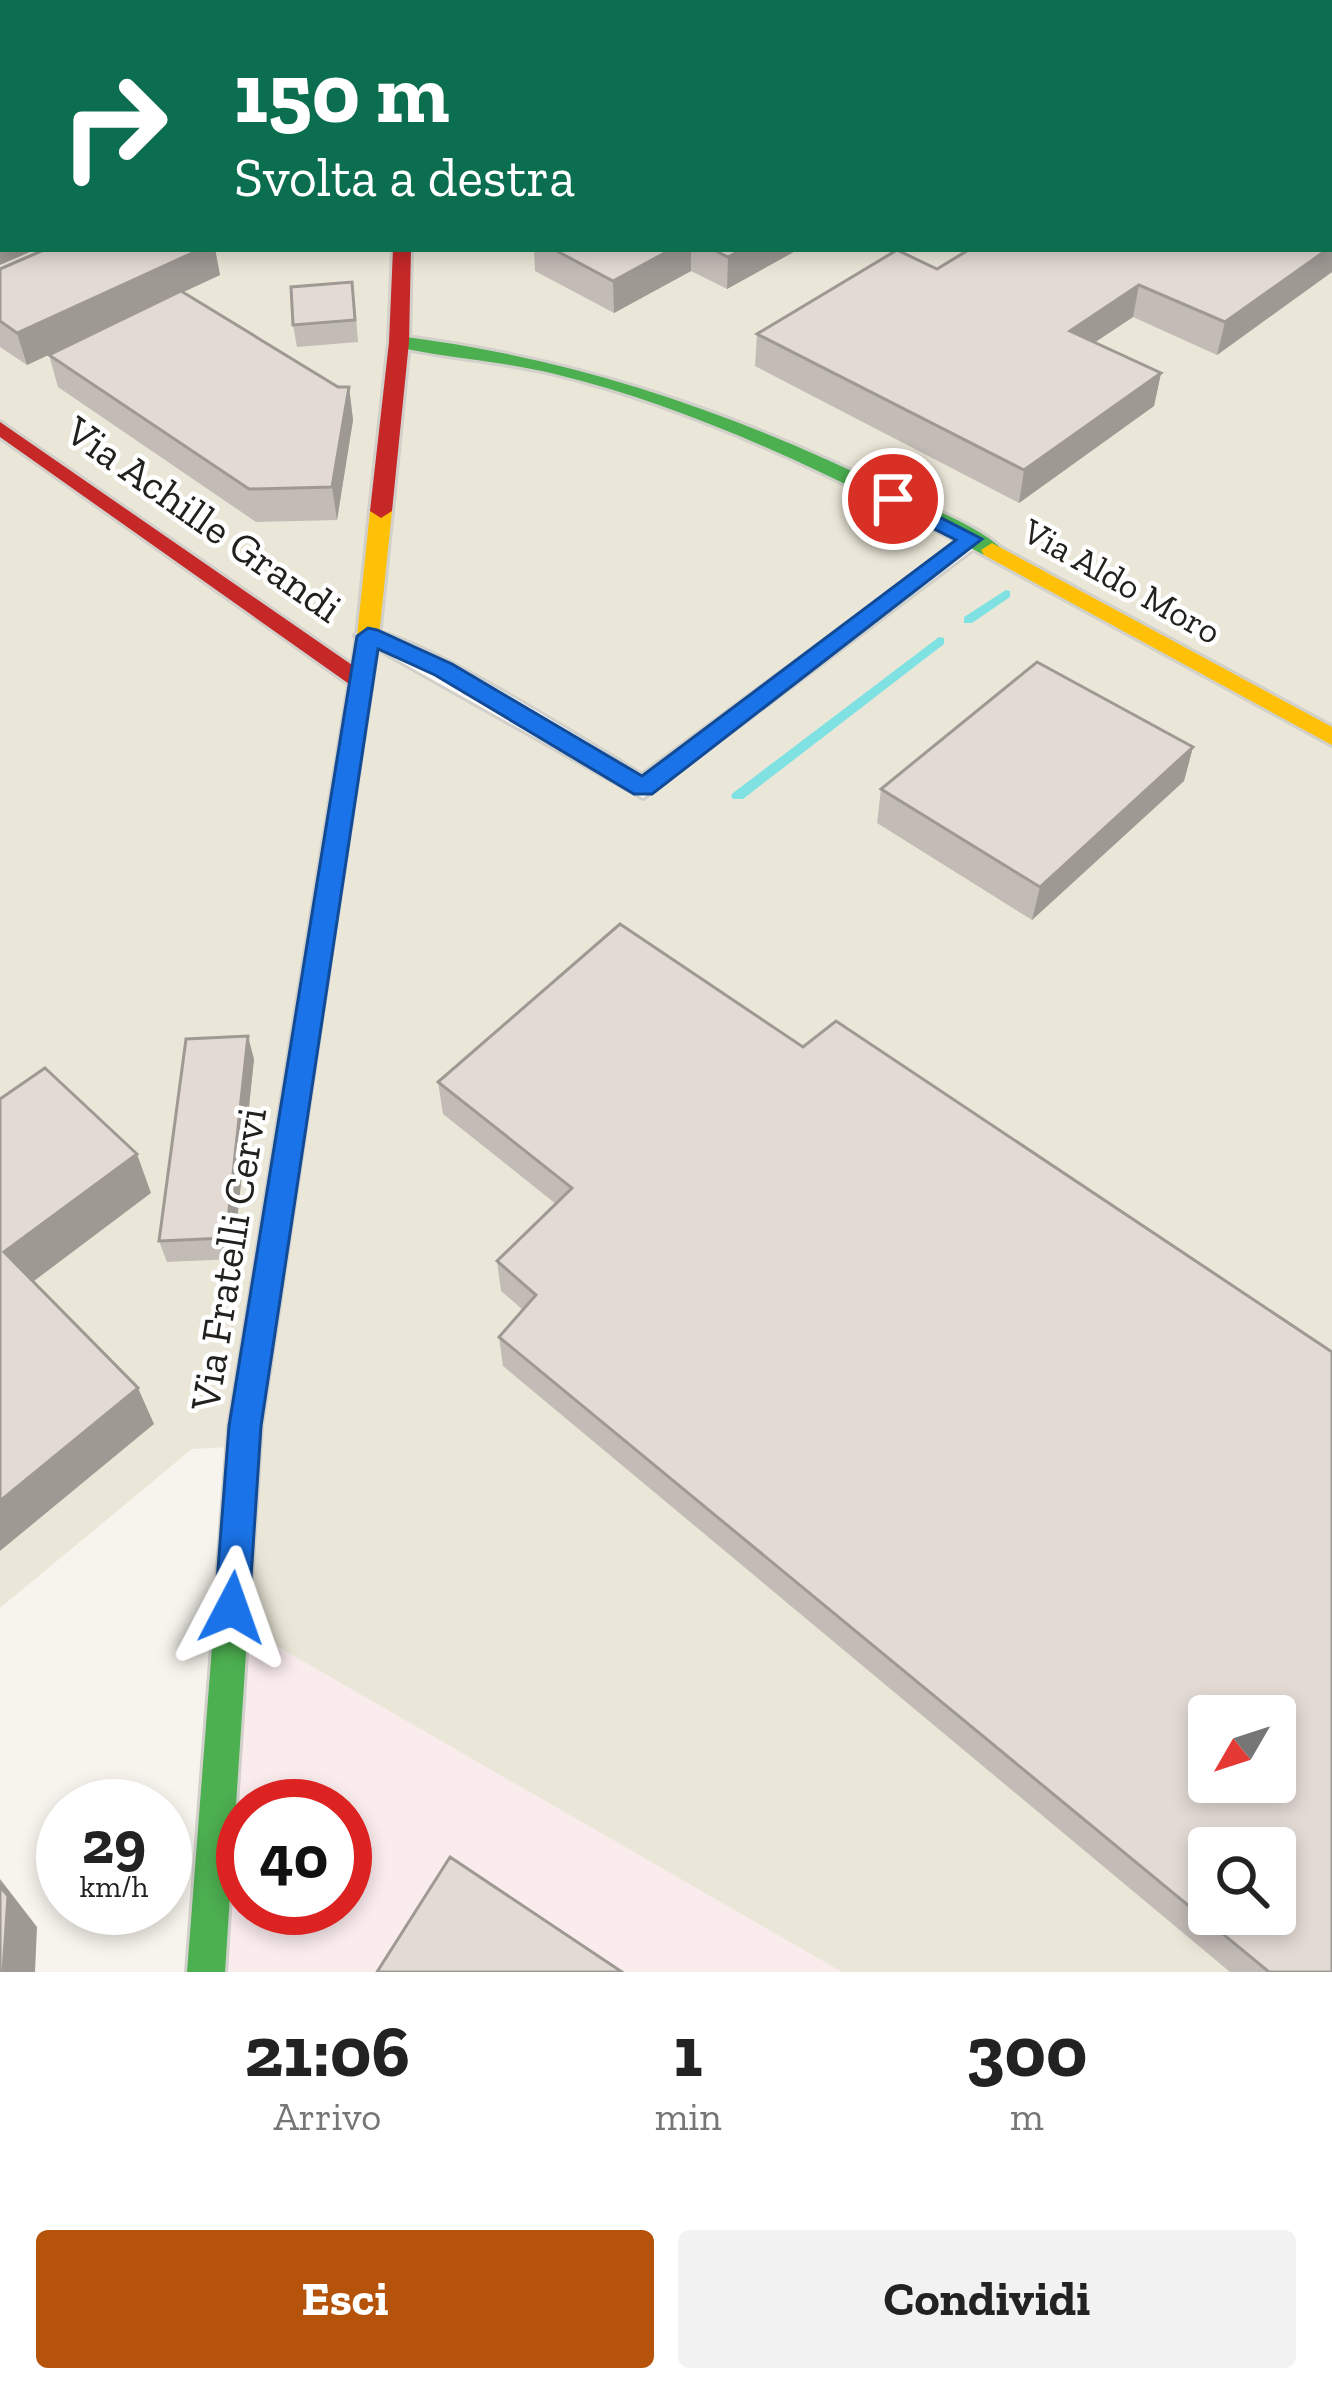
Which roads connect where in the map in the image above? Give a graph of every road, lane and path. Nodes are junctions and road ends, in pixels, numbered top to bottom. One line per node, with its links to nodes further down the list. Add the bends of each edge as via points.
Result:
1 (402, 252): 2 (street, Via Fratelli Cervi)
2 (399, 342): 4 (street, Via Aldo Moro, via 483,351 674,398); 5 (street, Via Fratelli Cervi)
3 (0, 428): 6 (street, Via Achille Grandi)
4 (971, 539): 5 (lane, via 643,788 443,670); 7 (street, Via Aldo Moro)
5 (368, 636): 6 (street, Via Fratelli Cervi)
6 (359, 681): 8 (street, Via Fratelli Cervi, via 245,1426)
7 (1332, 737)
8 (206, 1972)

